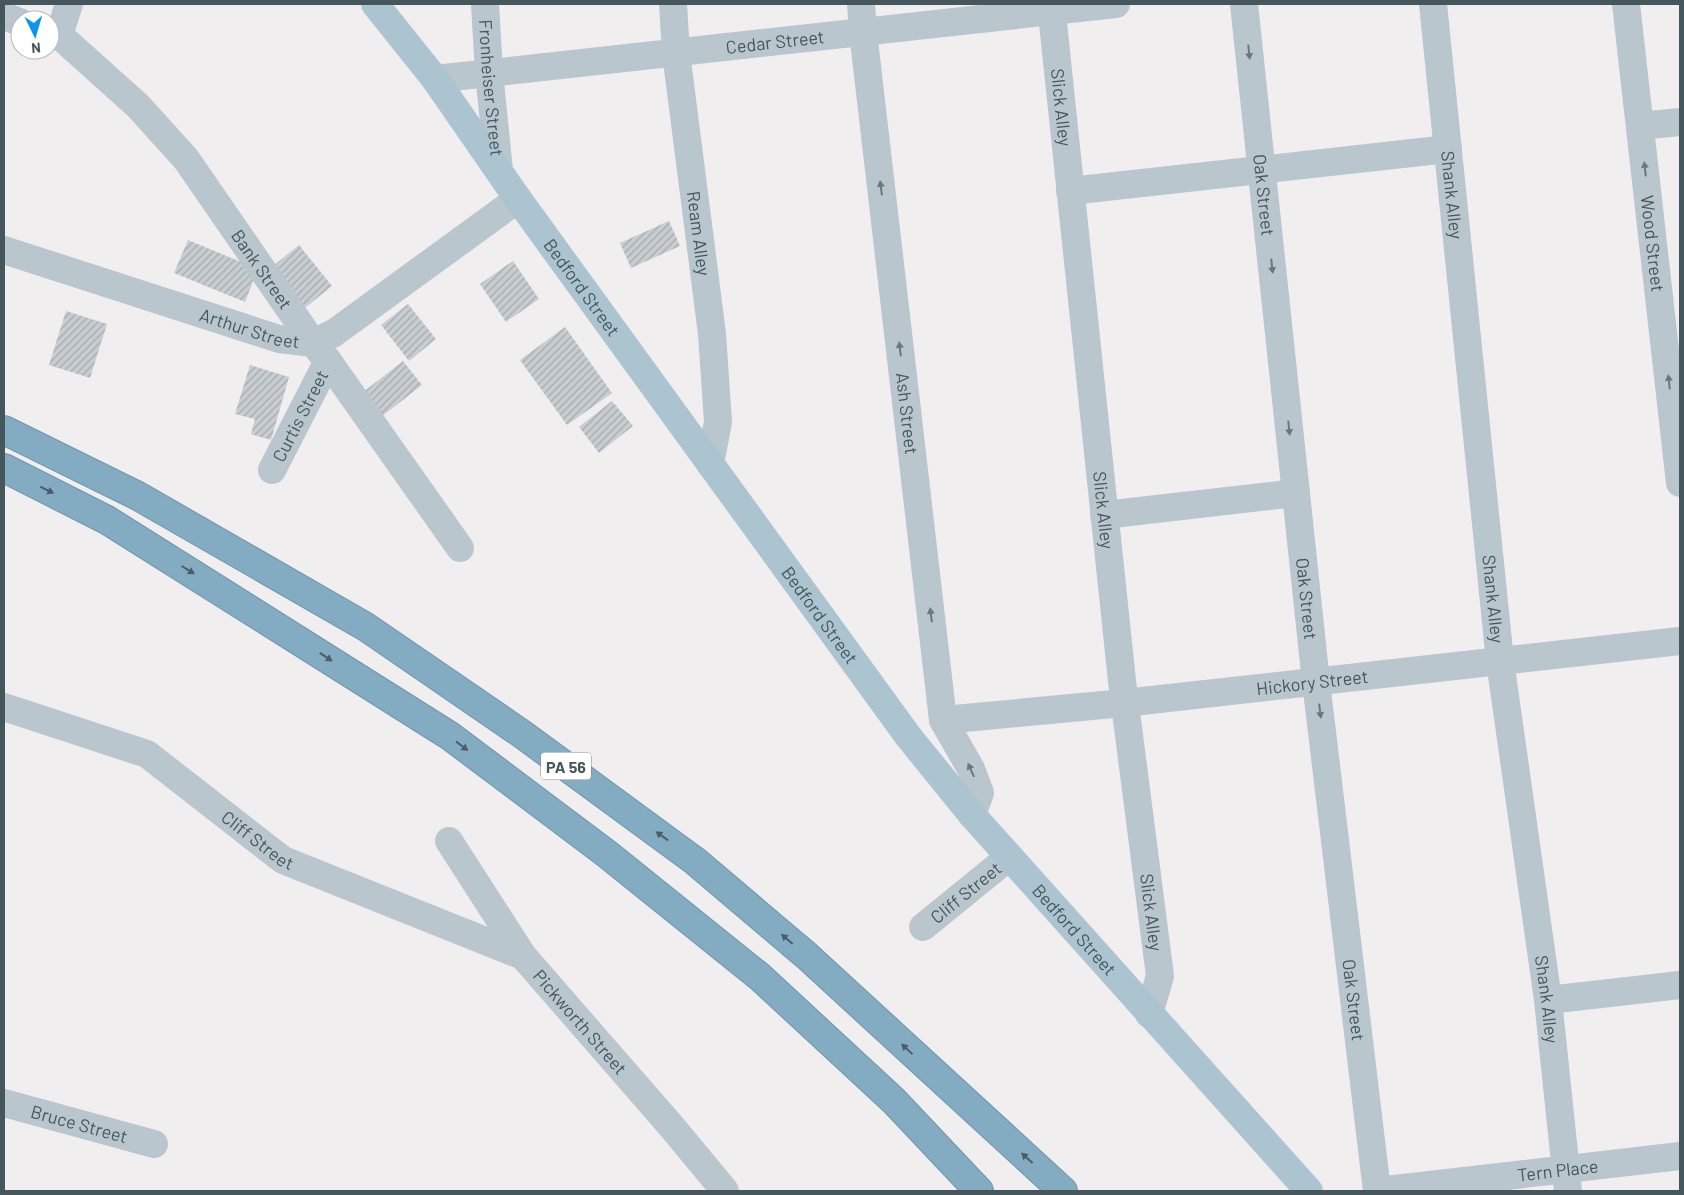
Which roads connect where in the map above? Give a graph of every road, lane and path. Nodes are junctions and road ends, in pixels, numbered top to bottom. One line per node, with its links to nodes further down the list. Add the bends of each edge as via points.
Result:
1 (69, 4): 11 (street)
2 (375, 4): 16 (main road, Bedford Street)
3 (484, 4): 15 (street, Fronheiser Street)
4 (673, 4): 14 (street, Ream Alley)
5 (861, 4): 12 (street, Ash Street)
6 (1116, 4): 10 (street, Cedar Street)
7 (1244, 4): 21 (street, Oak Street, one-way to 21)
8 (1433, 4): 19 (street, Shank Alley)
9 (1626, 4): 18 (street, Wood Street)
10 (1051, 7): 12 (street, Cedar Street); 22 (street, Slick Alley)
11 (60, 22)
12 (863, 32): 14 (street, Cedar Street); 40 (street, Ash Street, one-way to 12)
13 (60, 39): 25 (street, Bank Street, via 138,106 186,159)
14 (676, 53): 15 (street, Cedar Street); 28 (street, Ream Alley, via 712,334 718,422)
15 (489, 74): 16 (street, Cedar Street); 20 (street, Fronheiser Street)
16 (435, 79): 20 (main road, Bedford Street)
17 (1680, 122): 18 (street)
18 (1640, 126): 27 (street, Wood Street, one-way to 18)
19 (1448, 149): 21 (street); 36 (street, Shank Alley)
20 (499, 170): 23 (main road, Bedford Street)
21 (1262, 170): 22 (street); 32 (street, Oak Street, one-way to 32)
22 (1070, 191): 33 (street, Slick Alley)
23 (518, 199): 25 (street, Arthur Street, via 334,333); 28 (main road, Bedford Street)
24 (4, 250): 25 (street, Arthur Street)
25 (320, 352): 30 (street, Curtis Street); 34 (street, Bank Street)
26 (4, 430): 55 (highway, PA 56, one-way to 26, via 807,956 695,860 522,734 357,622 138,496)
27 (1679, 456): 31 (street, Wood Street)
28 (710, 464): 41 (main road, Bedford Street, via 908,736)
29 (4, 468): 54 (highway, PA 56, one-way to 54, via 108,520 450,736 608,854 760,977 894,1101)
30 (272, 470)
31 (1680, 483)
32 (1296, 493): 33 (street); 37 (street, Oak Street)
33 (1104, 515): 38 (street, Slick Alley)
34 (460, 548)
35 (1680, 641): 36 (street, Hickory Street)
36 (1500, 661): 37 (street, Hickory Street); 47 (street, Shank Alley)
37 (1316, 682): 38 (street, Hickory Street); 57 (street, Oak Street, one-way to 57)
38 (1124, 703): 40 (street, Hickory Street); 48 (street, Slick Alley, via 1160,976)
39 (4, 707): 45 (street, Cliff Street, via 147,754 283,860)
40 (943, 720): 41 (street, Ash Street, one-way to 40, via 980,793 971,769)
41 (972, 815): 43 (main road, Bedford Street)
42 (449, 841): 45 (street, Pickworth Street)
43 (1009, 857): 44 (street, Cliff Street); 48 (main road, Bedford Street)
44 (923, 927)
45 (523, 956): 53 (street, Pickworth Street)
46 (1680, 985): 47 (street)
47 (1548, 1000): 52 (street, Shank Alley)
48 (1149, 1014): 56 (main road, Bedford Street)
49 (4, 1102): 50 (street, Bruce Street)
50 (154, 1144)
51 (1680, 1156): 52 (street, Tern Place)
52 (1567, 1181): 57 (street, Tern Place)
53 (725, 1191)
54 (979, 1191)
55 (1063, 1191)
56 (1309, 1191)
57 (1377, 1191)

